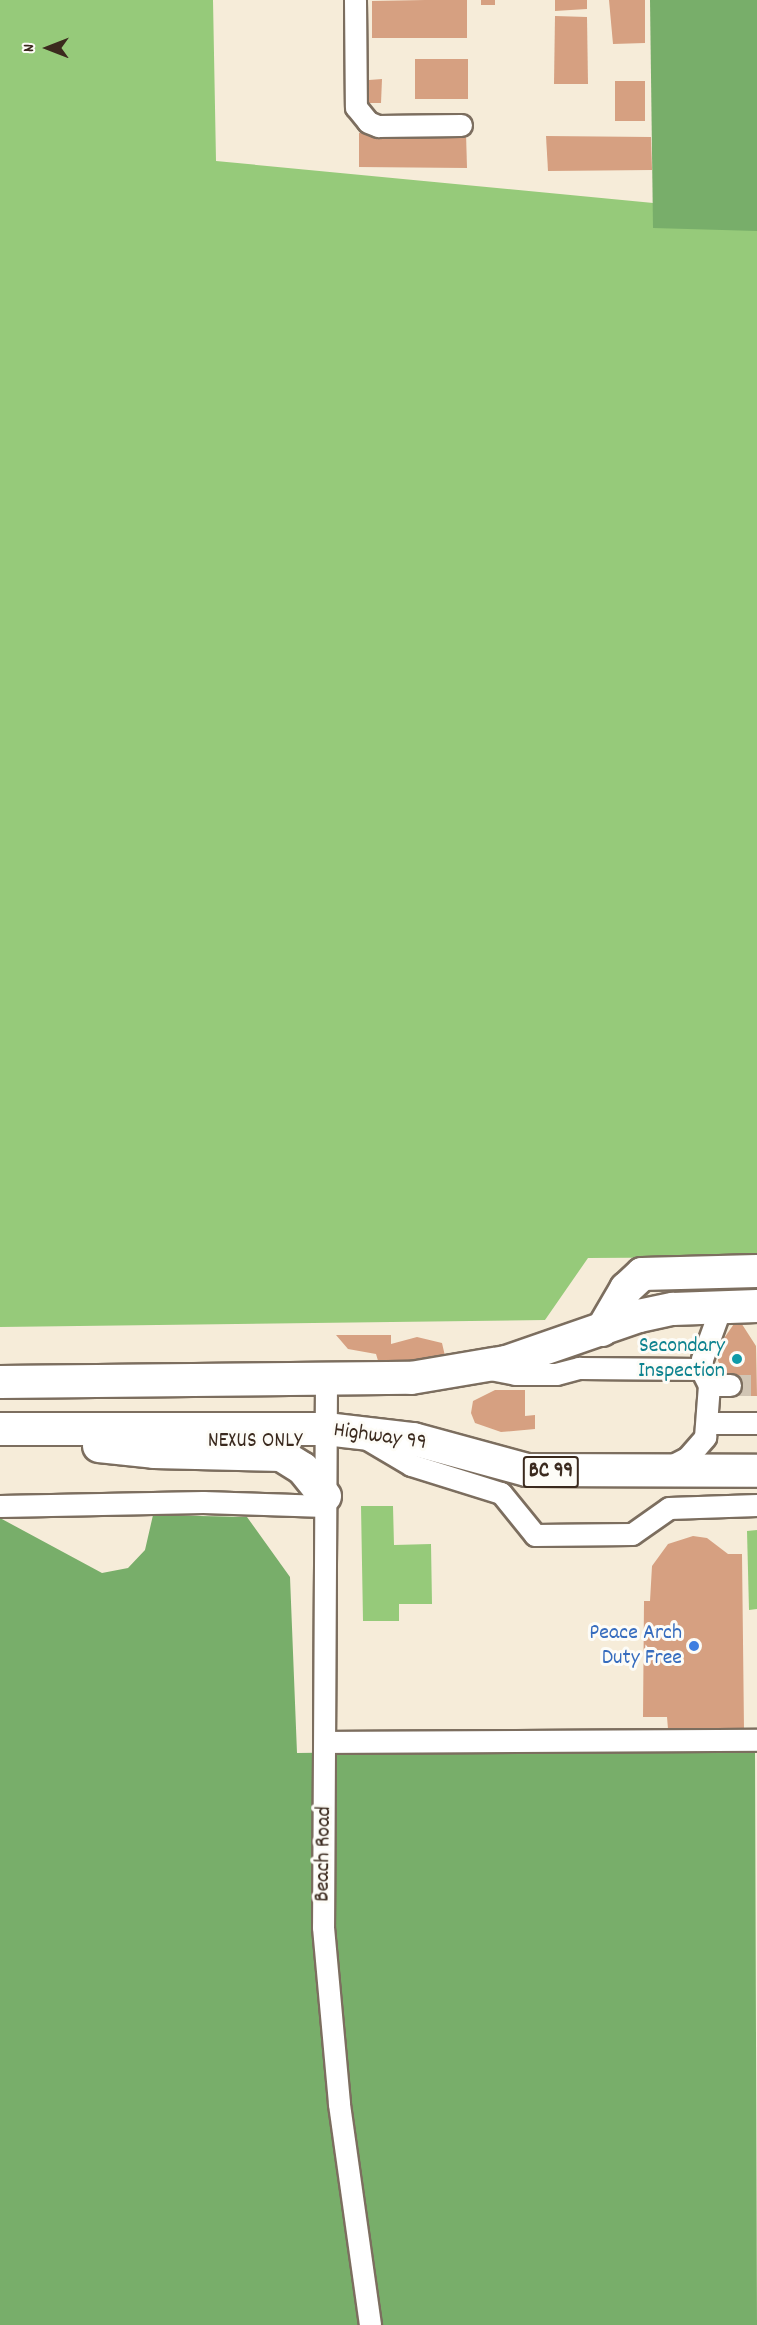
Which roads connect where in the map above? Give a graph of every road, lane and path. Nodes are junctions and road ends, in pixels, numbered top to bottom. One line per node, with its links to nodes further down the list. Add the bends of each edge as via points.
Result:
1 (355, 0): 2 (street, via 357,107 368,122 378,126)
2 (460, 124)
3 (757, 1271): 5 (highway, via 642,1274 626,1289)
4 (744, 1306): 5 (highway, via 673,1309); 7 (street, via 718,1316)
5 (602, 1330): 6 (highway)
6 (482, 1368): 7 (street, via 515,1374 556,1374 579,1368); 8 (highway, via 420,1377)
7 (705, 1377): 10 (street); 11 (street)
8 (326, 1380): 9 (highway); 14 (street, Beach Road)
9 (0, 1382)
10 (730, 1384)
11 (709, 1423): 12 (street); 19 (street, via 705,1437 687,1458)
12 (757, 1423)
13 (0, 1431): 14 (highway, Highway 99 / BC 99); 16 (highway)
14 (334, 1434): 16 (street, NEXUS ONLY); 17 (street); 19 (highway, Highway 99 / BC 99, via 413,1439 526,1470); 21 (street, Beach Road)
15 (0, 1443): 16 (street, NEXUS ONLY)
16 (78, 1443): 21 (highway, via 154,1452 281,1455 303,1469)
17 (381, 1448): 20 (street, via 536,1484); 22 (street, via 411,1465 501,1493 535,1535 626,1535 639,1531 669,1508)
18 (757, 1471): 19 (highway, Highway 99 / BC 99)
19 (656, 1472)
20 (757, 1485)
21 (325, 1501): 23 (street); 27 (street, Beach Road)
22 (757, 1505)
23 (0, 1506)
24 (757, 1517): 25 (street, via 674,1519 634,1544)
25 (609, 1538)
26 (757, 1740): 27 (street)
27 (326, 1742): 28 (street, Beach Road, via 323,1927 339,2104)
28 (370, 2325)

